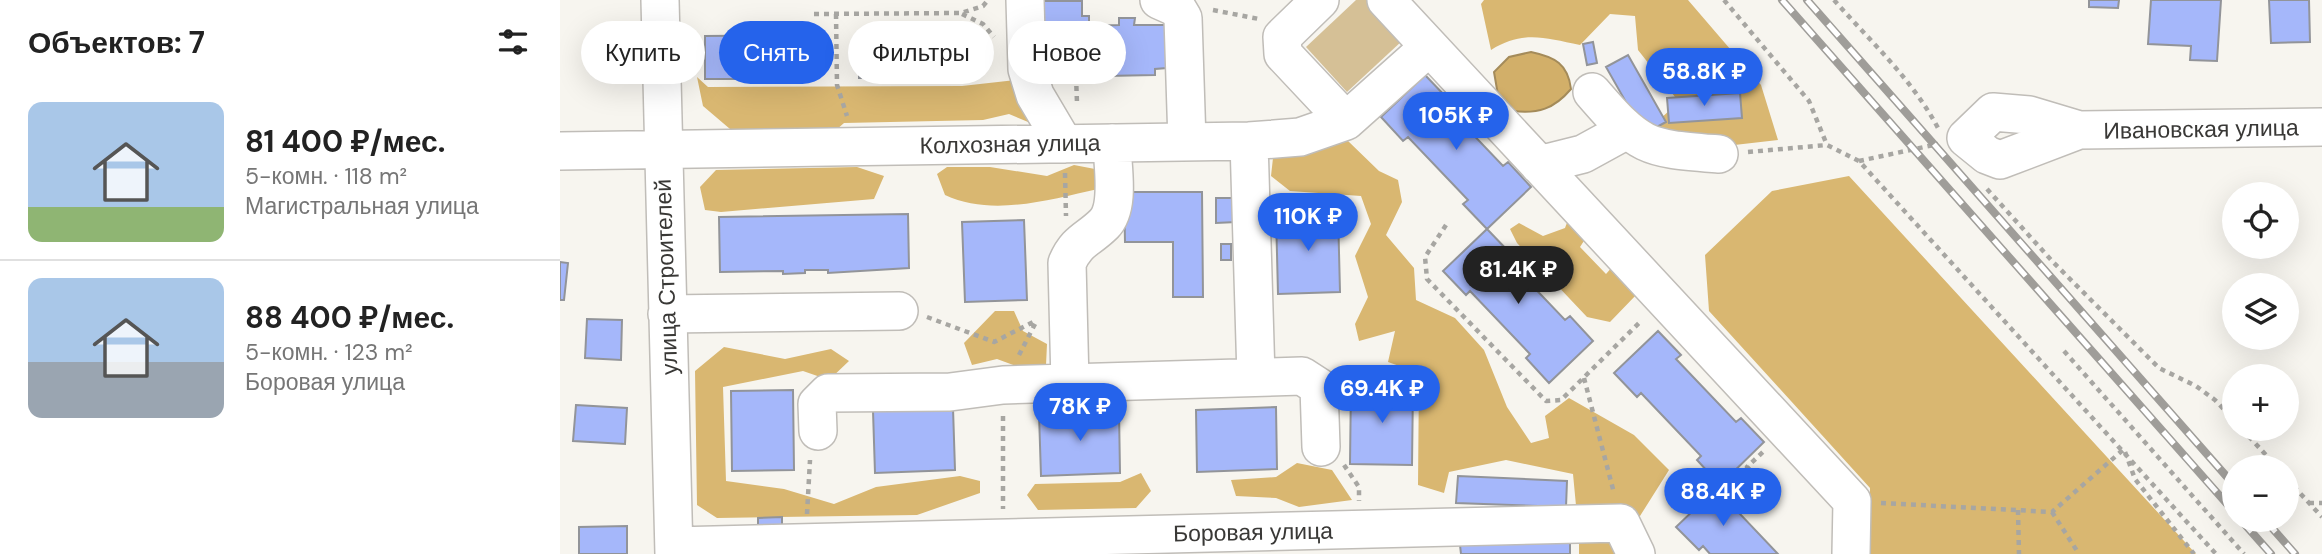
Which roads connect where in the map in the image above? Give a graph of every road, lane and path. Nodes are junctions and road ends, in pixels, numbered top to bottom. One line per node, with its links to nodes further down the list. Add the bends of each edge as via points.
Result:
1 (660, 0): 25 (street, улица Строителей)
2 (988, 0): 11 (path, via 961,13)
3 (1025, 0): 22 (street, via 1027,69 1035,95)
4 (1159, 0): 9 (street)
5 (1320, 0): 12 (street)
6 (1386, 0): 13 (street)
7 (1724, 0): 23 (path, via 1809,101)
8 (1834, 0): 18 (path, via 1902,72)
9 (1165, 1): 12 (path); 20 (street, via 1183,18)
10 (814, 14): 11 (path)
11 (836, 14): 24 (path, via 837,85 851,128)
12 (1294, 25): 15 (street, via 1282,37 1283,54)
13 (1429, 47): 15 (street, Колхозная улица); 29 (street)
14 (1592, 92): 17 (street)
15 (1346, 121): 19 (street, Колхозная улица, via 1300,137)
16 (2322, 127): 18 (street, Ивановская улица, via 2080,130 2029,115 1993,112)
17 (1625, 131): 27 (street, via 1656,148); 29 (street, via 1583,155)
18 (1956, 140): 28 (path)
19 (1249, 141): 20 (street, Колхозная улица); 37 (street)
20 (1187, 142): 21 (street, Колхозная улица)
21 (1112, 143): 22 (street, Колхозная улица); 32 (street, via 1113,206 1106,223 1074,246)
22 (1064, 144): 24 (street, Колхозная улица); 32 (path)
23 (1827, 145): 27 (path); 28 (path)
24 (864, 146): 25 (street, Колхозная улица)
25 (662, 149): 26 (street, Колхозная улица); 35 (street, улица Строителей)
26 (560, 151)
27 (1719, 155)
28 (1859, 161): 46 (path)
29 (1539, 165): 33 (street)
30 (1982, 182): 41 (path, via 2053,262 2159,368 2205,393)
31 (1446, 225): 38 (path, via 1425,257 1427,278 1546,401 1561,400)
32 (1067, 263): 39 (street)
33 (1663, 299): 38 (path); 42 (street)
34 (899, 311): 35 (street); 40 (path, via 936,318 994,342 1037,320)
35 (667, 314): 63 (street, улица Строителей)
36 (2064, 351): 69 (path)
37 (1256, 377): 39 (street); 45 (street, via 1302,376 1319,387)
38 (1584, 378): 58 (path)
39 (1070, 383): 40 (street)
40 (1003, 385): 43 (street, via 950,391 828,393 817,404); 57 (path)
41 (2222, 409)
42 (1786, 430): 48 (path, via 1748,467); 50 (street)
43 (818, 431): 61 (path, via 810,451)
44 (2253, 441): 47 (path)
45 (1321, 447): 56 (path, via 1335,455 1359,487)
46 (2124, 449): 54 (path); 67 (path, via 2135,479); 68 (path)
47 (2266, 455)
48 (1764, 483)
49 (2299, 492): 51 (path)
50 (1852, 501): 53 (path); 64 (street)
51 (2309, 503): 52 (path); 55 (path)
52 (2322, 503)
53 (2018, 510): 54 (path); 65 (path)
54 (2052, 512): 66 (path)
55 (2322, 517)
56 (1358, 530): 59 (street, Боровая улица); 60 (street, Боровая улица)
57 (1004, 538): 61 (street, Боровая улица); 62 (street, Боровая улица)
58 (1629, 539): 59 (street, Боровая улица)
59 (1442, 541)
60 (1299, 542): 62 (street, Боровая улица)
61 (805, 543): 63 (street, Боровая улица)
62 (1214, 544)
63 (674, 550)
64 (1852, 554)
65 (2019, 554)
66 (2079, 554)
67 (2194, 554)
68 (2217, 554)
69 (2244, 554)

